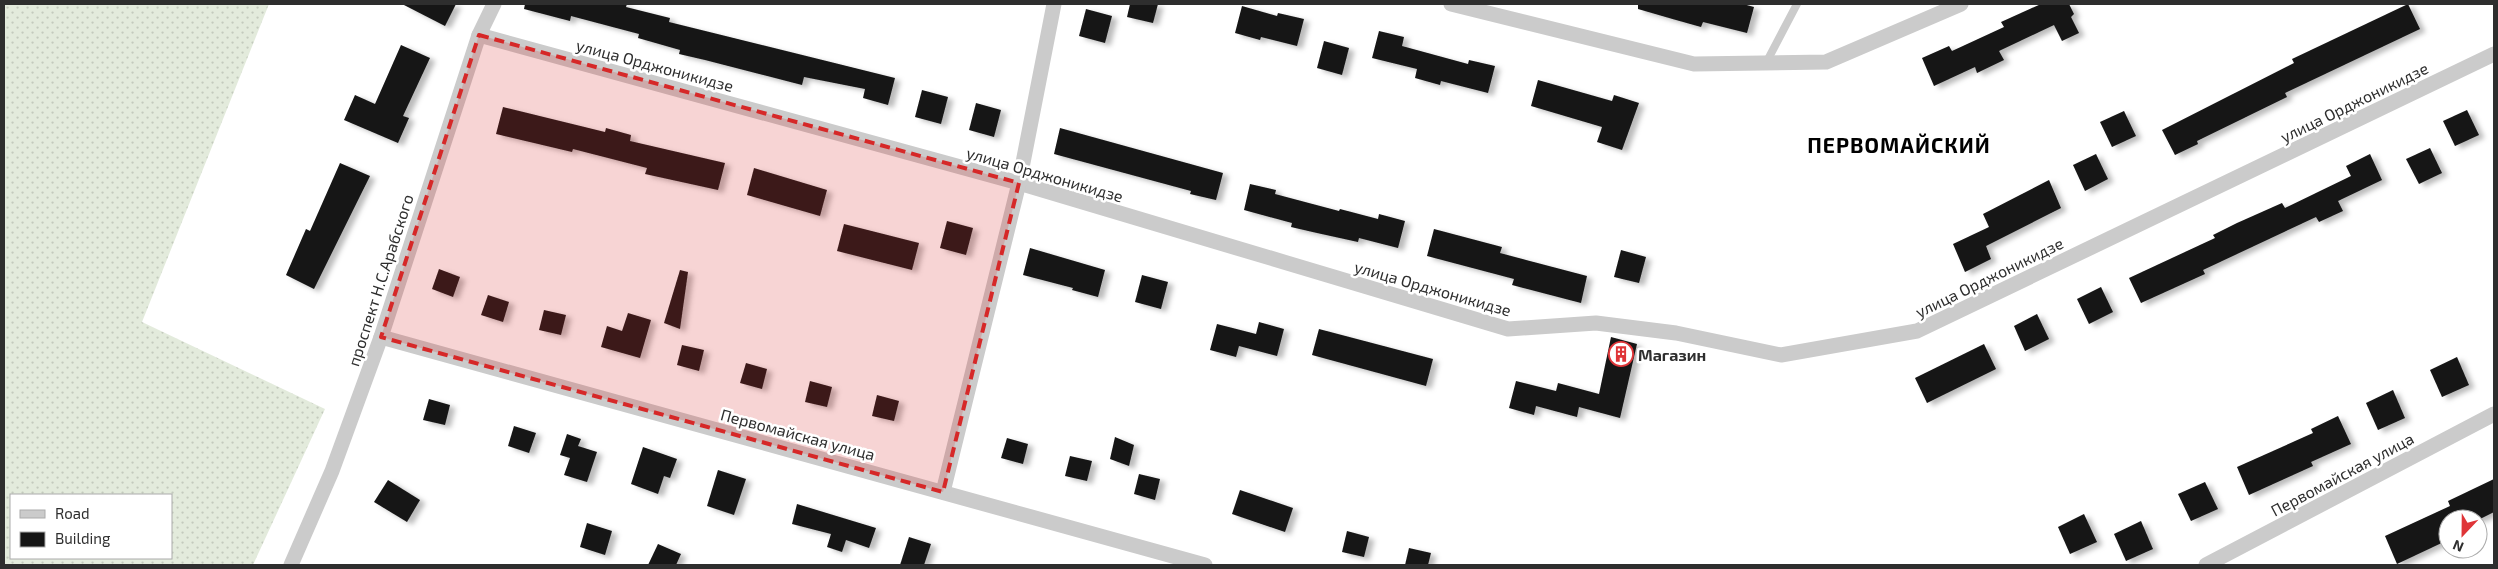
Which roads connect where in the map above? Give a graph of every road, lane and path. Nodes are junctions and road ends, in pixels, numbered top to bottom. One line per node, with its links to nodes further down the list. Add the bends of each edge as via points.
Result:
1 (494, 4): 6 (street, проспект Н.С.Арабского)
2 (1054, 4): 9 (street)
3 (1450, 4): 8 (street, via 1694,64)
4 (1797, 4): 8 (lane)
5 (1961, 4): 8 (street, via 1826,62)
6 (479, 36): 9 (street, улица Орджоникидзе); 10 (street, проспект Н.С.Арабского)
7 (2494, 54): 9 (street, улица Орджоникидзе, via 1917,331 1781,355 1676,332 1596,323 1508,329)
8 (1766, 63)
9 (1019, 183): 12 (street)
10 (381, 337): 12 (street, Первомайская улица); 13 (street, проспект Н.С.Арабского, via 332,471)
11 (2494, 414): 15 (street, Первомайская улица)
12 (943, 492): 14 (street, Первомайская улица)
13 (291, 565)
14 (1205, 565)
15 (2206, 565)

